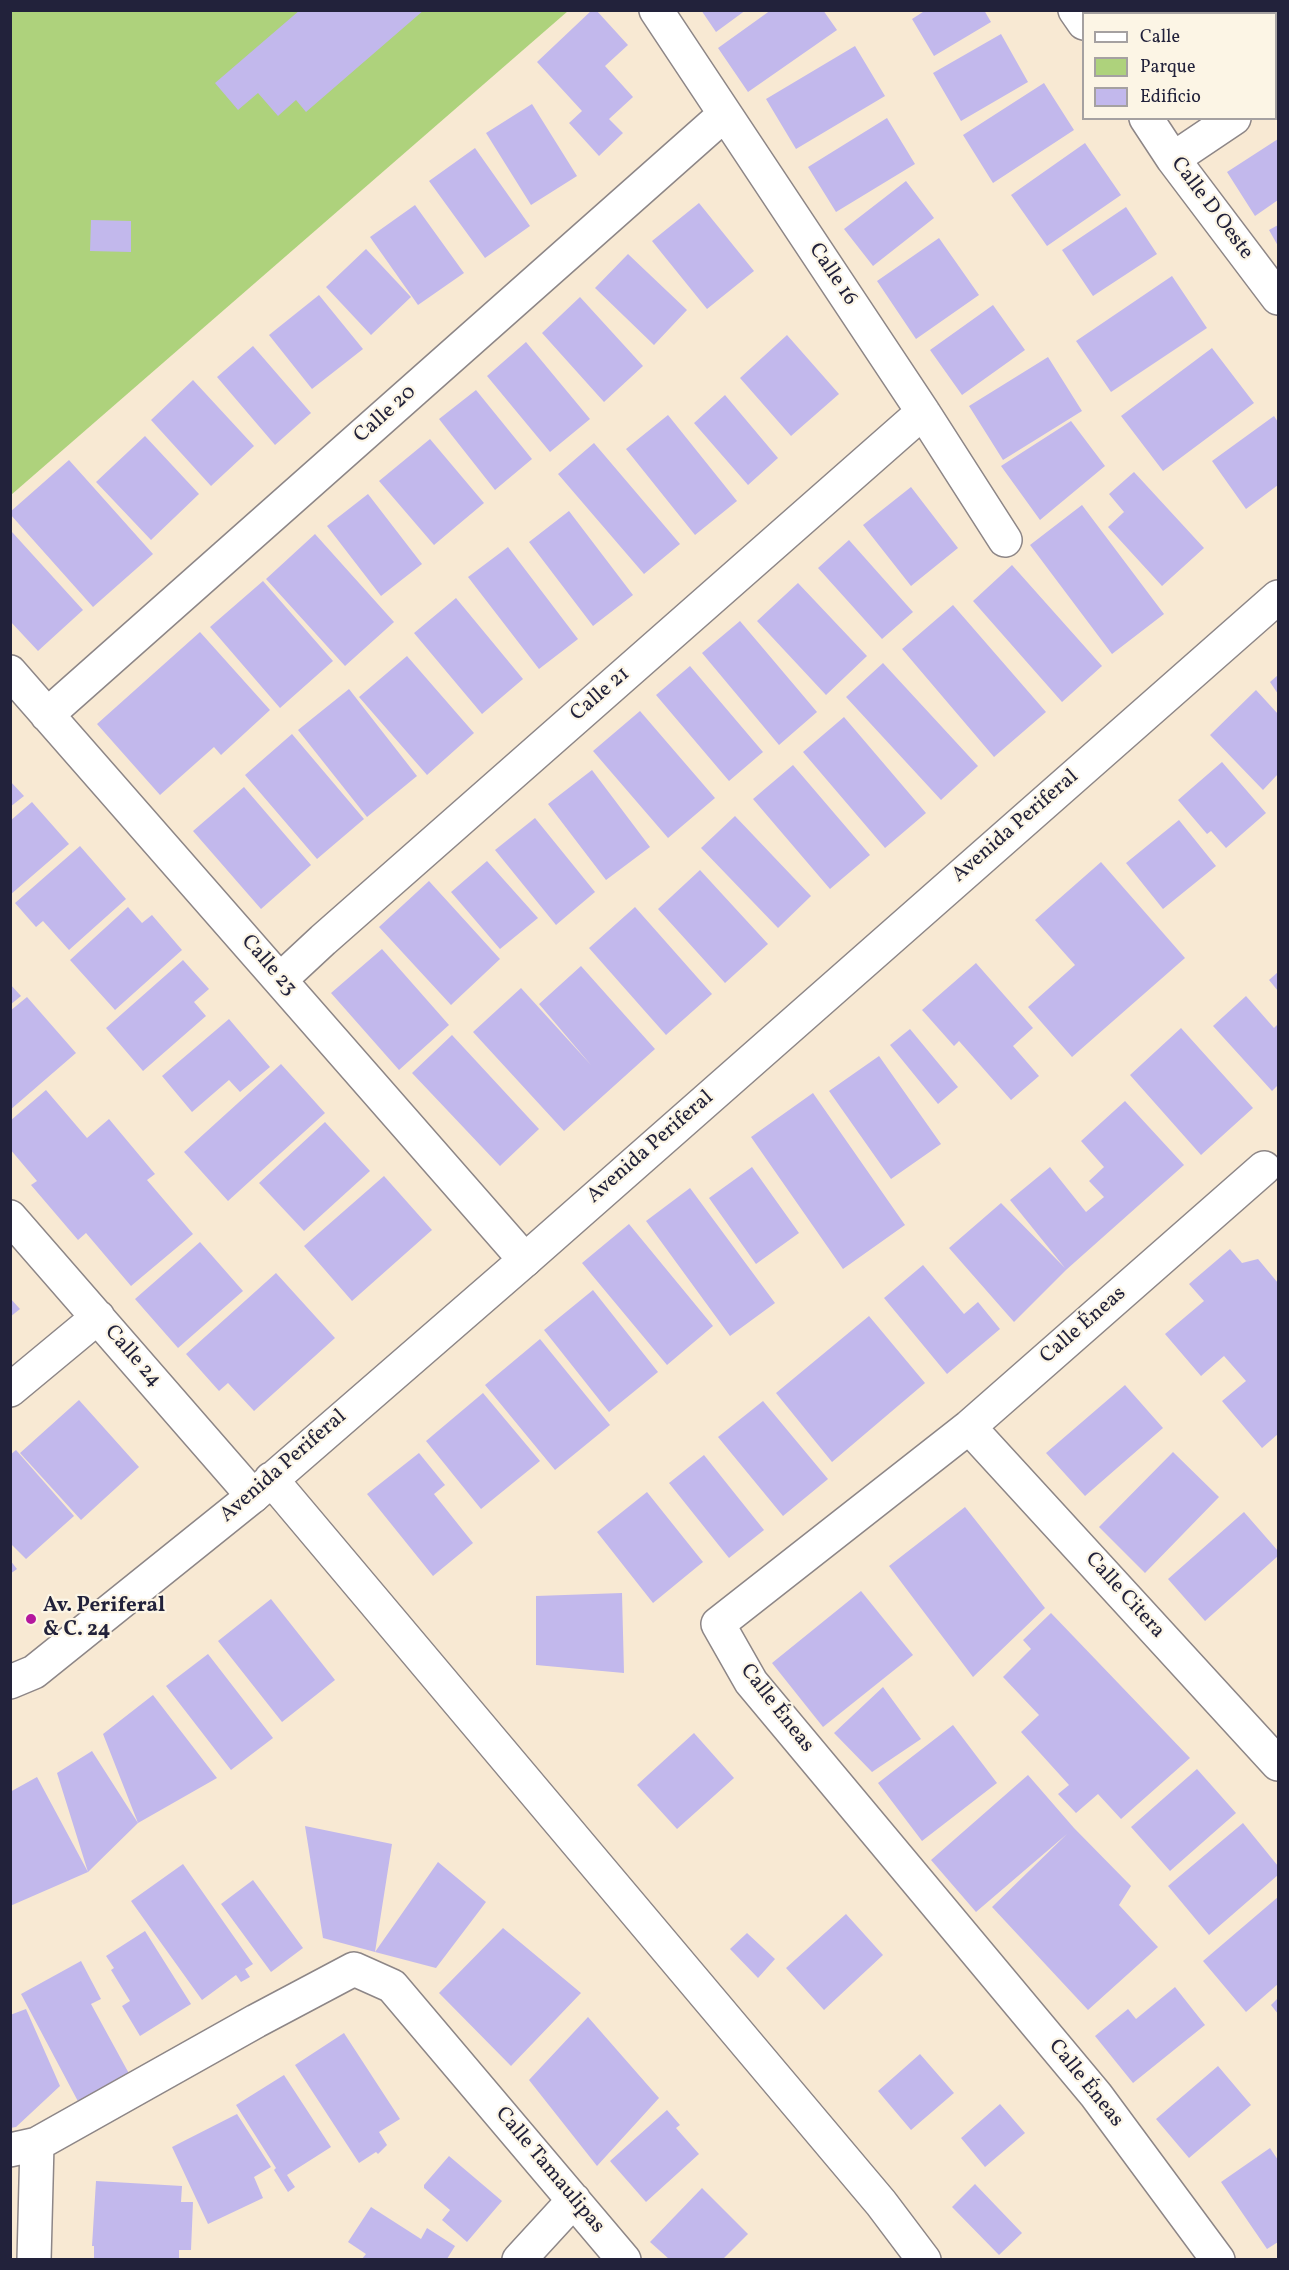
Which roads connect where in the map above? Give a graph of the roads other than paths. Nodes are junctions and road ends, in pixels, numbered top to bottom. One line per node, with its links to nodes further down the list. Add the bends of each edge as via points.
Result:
1 (656, 10): 2 (street, Calle 16)
2 (725, 114): 7 (street, Calle 16); 11 (street, Calle 20)
3 (1147, 120): 5 (street, Calle D Oeste)
4 (1231, 120): 5 (street)
5 (1173, 159): 6 (street, Calle D Oeste)
6 (1278, 298)
7 (923, 412): 8 (street, Calle 16); 12 (street, Calle 21)
8 (1005, 540)
9 (1278, 597): 15 (street, Avenida Periferal)
10 (10, 672): 11 (street, Calle 23)
11 (47, 715): 12 (street, Calle 23)
12 (280, 980): 15 (street, Calle 23)
13 (1274, 1169): 18 (street, Calle Éneas)
14 (10, 1217): 16 (street, Calle 24)
15 (525, 1260): 19 (street, Avenida Periferal)
16 (98, 1317): 17 (street); 19 (street, Calle 24)
17 (10, 1390)
18 (969, 1427): 21 (street, Calle Citera); 28 (street, Calle Éneas, via 718,1624 751,1682 1096,2095)
19 (262, 1488): 20 (street, Avenida Periferal, via 34,1672); 27 (street, Calle 24, via 866,2185)
20 (10, 1682)
21 (1278, 1764)
22 (24, 2147): 23 (street, Calle Tamaulipas, via 354,1969 392,1986); 24 (street)
23 (574, 2200): 25 (street); 26 (street, Calle Tamaulipas)
24 (34, 2259)
25 (519, 2259)
26 (624, 2259)
27 (924, 2259)
28 (1218, 2259)

